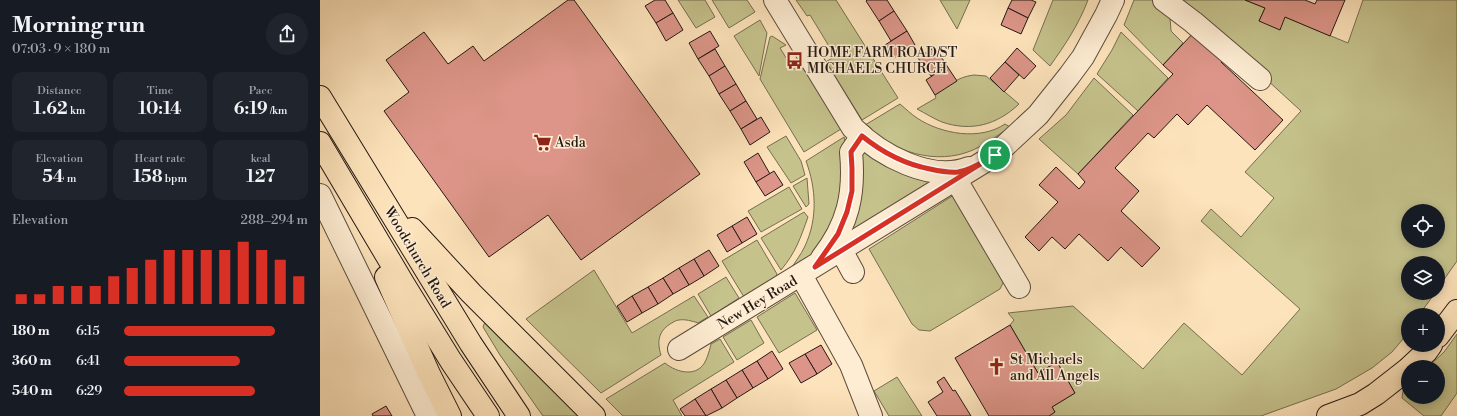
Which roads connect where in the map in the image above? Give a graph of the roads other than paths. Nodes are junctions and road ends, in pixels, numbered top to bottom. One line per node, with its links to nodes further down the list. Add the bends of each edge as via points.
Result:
1 (775, 0): 6 (street, via 853,128)
2 (1113, 0): 8 (street, New Hey Road, via 1083,57 1069,76 1038,115)
3 (1164, 0): 4 (street, via 1194,22)
4 (1260, 79)
5 (320, 97): 11 (main road, Woodchurch Road)
6 (862, 136): 8 (street, via 895,158 914,166 939,171 959,172); 14 (street, via 851,152 852,191 847,212 838,234)
7 (320, 143): 10 (main road, Woodchurch Road)
8 (995, 155): 9 (street, New Hey Road)
9 (956, 180): 13 (street, New Hey Road); 16 (street)
10 (346, 188): 24 (main road); 25 (main road, Woodchurch Road, via 427,322)
11 (380, 194): 26 (main road, Woodchurch Road, via 471,344); 27 (main road, via 471,293)
12 (320, 195): 23 (street)
13 (841, 250): 14 (street, New Hey Road); 15 (street)
14 (808, 271): 19 (street, New Hey Road); 28 (street, via 852,365)
15 (853, 272)
16 (1019, 287)
17 (1457, 311): 18 (main road)
18 (1445, 327)
19 (679, 349)
20 (1426, 352): 21 (main road)
21 (1417, 360)
22 (1401, 374): 29 (main road, via 1360,404)
23 (428, 416)
24 (450, 416)
25 (488, 416)
26 (519, 416)
27 (594, 416)
28 (871, 416)
29 (1328, 416)

